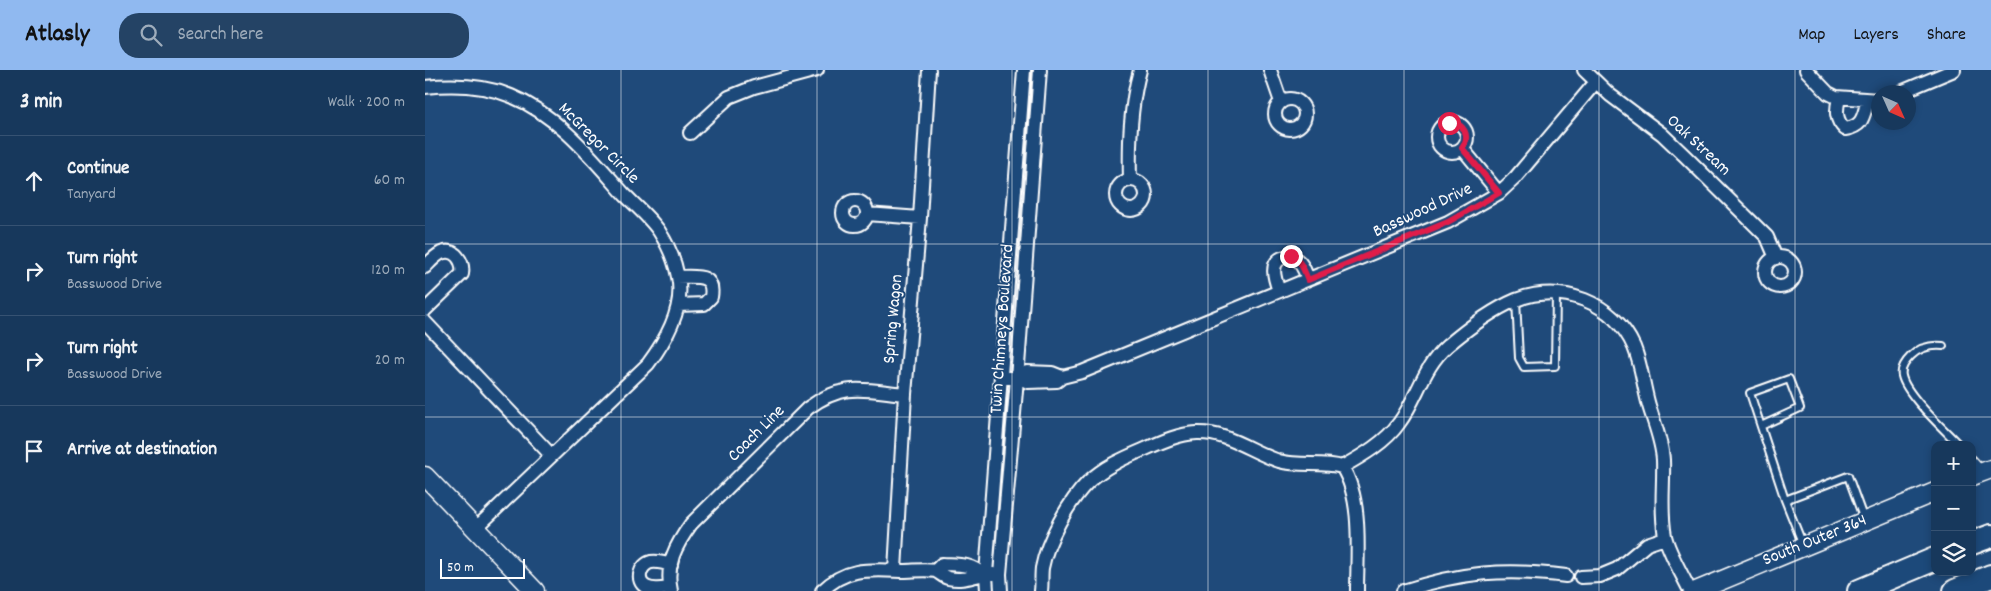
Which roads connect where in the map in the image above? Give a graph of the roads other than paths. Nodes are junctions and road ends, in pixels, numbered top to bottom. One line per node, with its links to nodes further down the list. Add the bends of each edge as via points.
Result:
1 (817, 70): 17 (street, via 729,97)
2 (929, 70): 22 (street, Spring Wagon)
3 (1024, 70): 34 (street, Twin Chimneys Boulevard)
4 (1040, 70): 35 (street, Twin Chimneys Boulevard)
5 (1140, 70): 19 (street, via 1133,93)
6 (1270, 70): 15 (street)
7 (1584, 70): 10 (street, Oak Stream)
8 (1807, 70): 13 (street, via 1828,93)
9 (1954, 70): 11 (street)
10 (1595, 83): 20 (street, Basswood Drive); 23 (street, Oak Stream, via 1662,134 1685,156 1767,237)
11 (1916, 86)
12 (425, 87): 25 (street, McGregor Circle, via 484,88 511,96 545,114 579,145 658,230 671,253)
13 (1839, 98): 14 (street); 16 (street, via 1838,120 1845,129 1861,123)
14 (1871, 100)
15 (1281, 102)
16 (1871, 104)
17 (690, 133)
18 (1462, 148): 20 (street)
19 (1130, 180)
20 (1499, 193): 26 (street, Basswood Drive, via 1448,222)
21 (867, 214): 22 (street)
22 (920, 218): 36 (street, Spring Wagon)
23 (1776, 258)
24 (425, 267): 31 (street, via 441,253 451,252 461,259 463,267 462,274)
25 (678, 277): 30 (street, McGregor Circle); 30 (street, via 703,277 712,286 711,297 704,304)
26 (1308, 280): 27 (street, Basswood Drive); 27 (street, via 1296,258 1281,258 1274,270)
27 (1279, 291): 35 (street, Basswood Drive, via 1057,381 1028,382)
28 (1556, 294): 29 (street, via 1540,293); 29 (lane, via 1555,366 1524,367 1521,364); 47 (street, via 1585,299 1608,312 1633,345 1660,441)
29 (1516, 300): 40 (street, via 1483,319 1446,347 1430,365 1399,424 1359,458)
30 (678, 305): 39 (street, McGregor Circle, via 660,348 648,364)
31 (425, 310)
32 (425, 322): 39 (street)
33 (1943, 346): 38 (lane, via 1930,346 1915,353 1901,370 1915,398)
34 (1001, 378): 35 (street, Basswood Drive); 53 (street, Twin Chimneys Boulevard)
35 (1019, 379): 54 (street, Twin Chimneys Boulevard)
36 (905, 394): 51 (street, Coach Line, via 847,390 822,398 808,408 691,524 675,546); 52 (street, Spring Wagon)
37 (1761, 426): 37 (lane, via 1750,393 1789,379 1800,408); 43 (lane)
38 (1955, 441)
39 (551, 455): 45 (street, McGregor Circle)
40 (1342, 467): 63 (street, via 1278,461 1212,433 1181,435 1157,444 1115,463 1083,488 1053,535 1043,568); 64 (street, via 1352,493 1357,526)
41 (425, 476): 45 (street)
42 (1931, 494): 44 (street, South Outer 364)
43 (1785, 500): 44 (lane, via 1848,476); 49 (lane)
44 (1865, 521): 49 (street, South Outer 364)
45 (475, 530): 59 (street)
46 (1991, 536): 48 (highway)
47 (1665, 538): 57 (street, via 1647,544 1617,569 1600,576); 66 (street)
48 (1976, 542)
49 (1803, 546): 67 (street, South Outer 364)
50 (1931, 561): 68 (highway)
51 (671, 565): 58 (street, Coach Line); 58 (street, Coach Line, via 651,562 639,574 646,587)
52 (895, 570): 53 (street, via 935,571 942,564 977,568); 60 (street, via 856,570 830,583)
53 (984, 574): 54 (street); 61 (street, Twin Chimneys Boulevard)
54 (1000, 574): 62 (street, Twin Chimneys Boulevard)
55 (1566, 576): 65 (street, via 1530,571 1469,574)
56 (1991, 576): 69 (highway)
57 (1581, 577)
58 (671, 590)
59 (535, 591)
60 (822, 591)
61 (987, 591)
62 (1001, 591)
63 (1041, 591)
64 (1357, 591)
65 (1403, 591)
66 (1690, 591)
67 (1695, 591)
68 (1859, 591)
69 (1955, 591)

